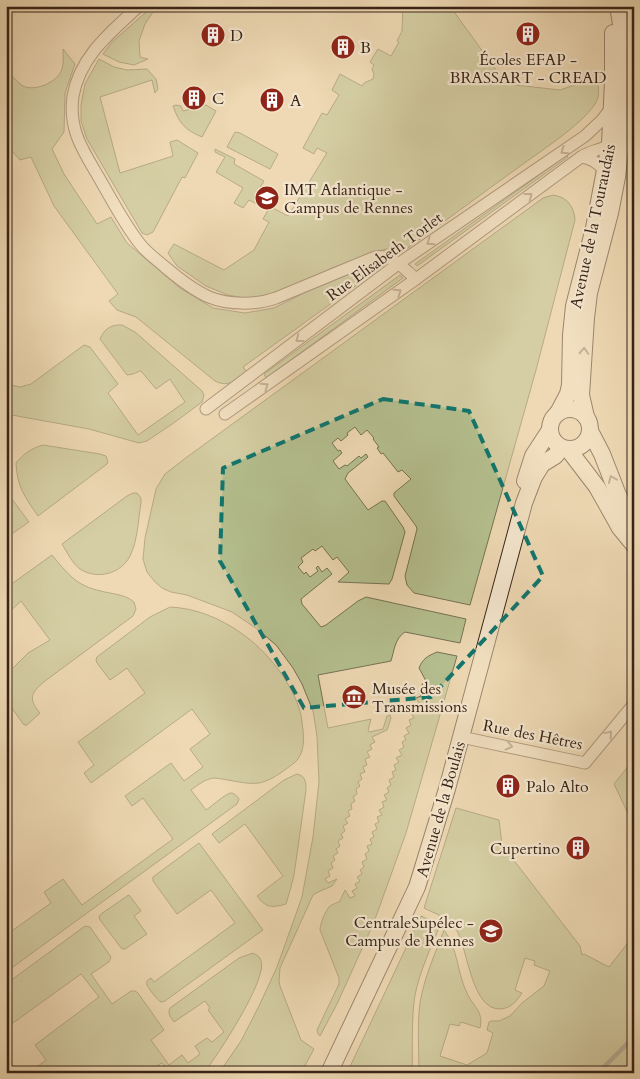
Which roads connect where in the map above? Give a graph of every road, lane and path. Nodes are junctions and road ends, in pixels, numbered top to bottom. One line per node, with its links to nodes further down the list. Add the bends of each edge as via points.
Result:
1 (139, 6): 11 (street, via 104,37 85,62 74,94 72,121 77,140 128,228 151,255 208,297 250,304 276,298 375,257 390,258)
2 (613, 6): 4 (main road, Avenue de la Touraudais)
3 (618, 6): 5 (main road, Avenue de la Touraudais, via 626,82)
4 (612, 106): 6 (street, Rue Elisabeth Torlet); 7 (main road, Avenue de la Touraudais)
5 (624, 128): 7 (street); 10 (main road, Avenue de la Touraudais)
6 (585, 136): 7 (street, via 598,134); 11 (street, Rue Elisabeth Torlet, one-way to 11)
7 (610, 144): 8 (street); 9 (main road, Avenue de la Touraudais); 10 (street, via 615,158 610,190)
8 (581, 157): 9 (street, via 592,159); 12 (street, one-way to 8)
9 (605, 172): 14 (main road, Avenue de la Touraudais, via 574,306 570,385)
10 (612, 200): 16 (main road, Avenue de la Touraudais, one-way to 10, via 582,395 586,318)
11 (398, 264): 12 (street); 13 (street, Rue Elisabeth Torlet, one-way to 13)
12 (416, 279): 15 (street, one-way to 12)
13 (206, 409)
14 (558, 413): 16 (main road, via 573,409 580,412); 17 (main road, via 553,417)
15 (225, 414)
16 (588, 424): 18 (main road, via 585,443 580,447); 20 (main road, Avenue de la Touraudais, one-way to 16, via 618,495)
17 (550, 430): 18 (main road, via 553,441); 19 (main road, Avenue de la Boulais, via 533,456 525,479)
18 (565, 448): 19 (main road, Avenue de la Boulais, via 542,464); 21 (main road, via 596,487)
19 (524, 503): 23 (main road, Avenue de la Boulais)
20 (634, 523)
21 (634, 545)
22 (634, 704): 23 (street, Rue des Hêtres, one-way to 22, via 584,763)
23 (461, 737): 24 (main road, Avenue de la Boulais, via 417,887)
24 (330, 1073)

